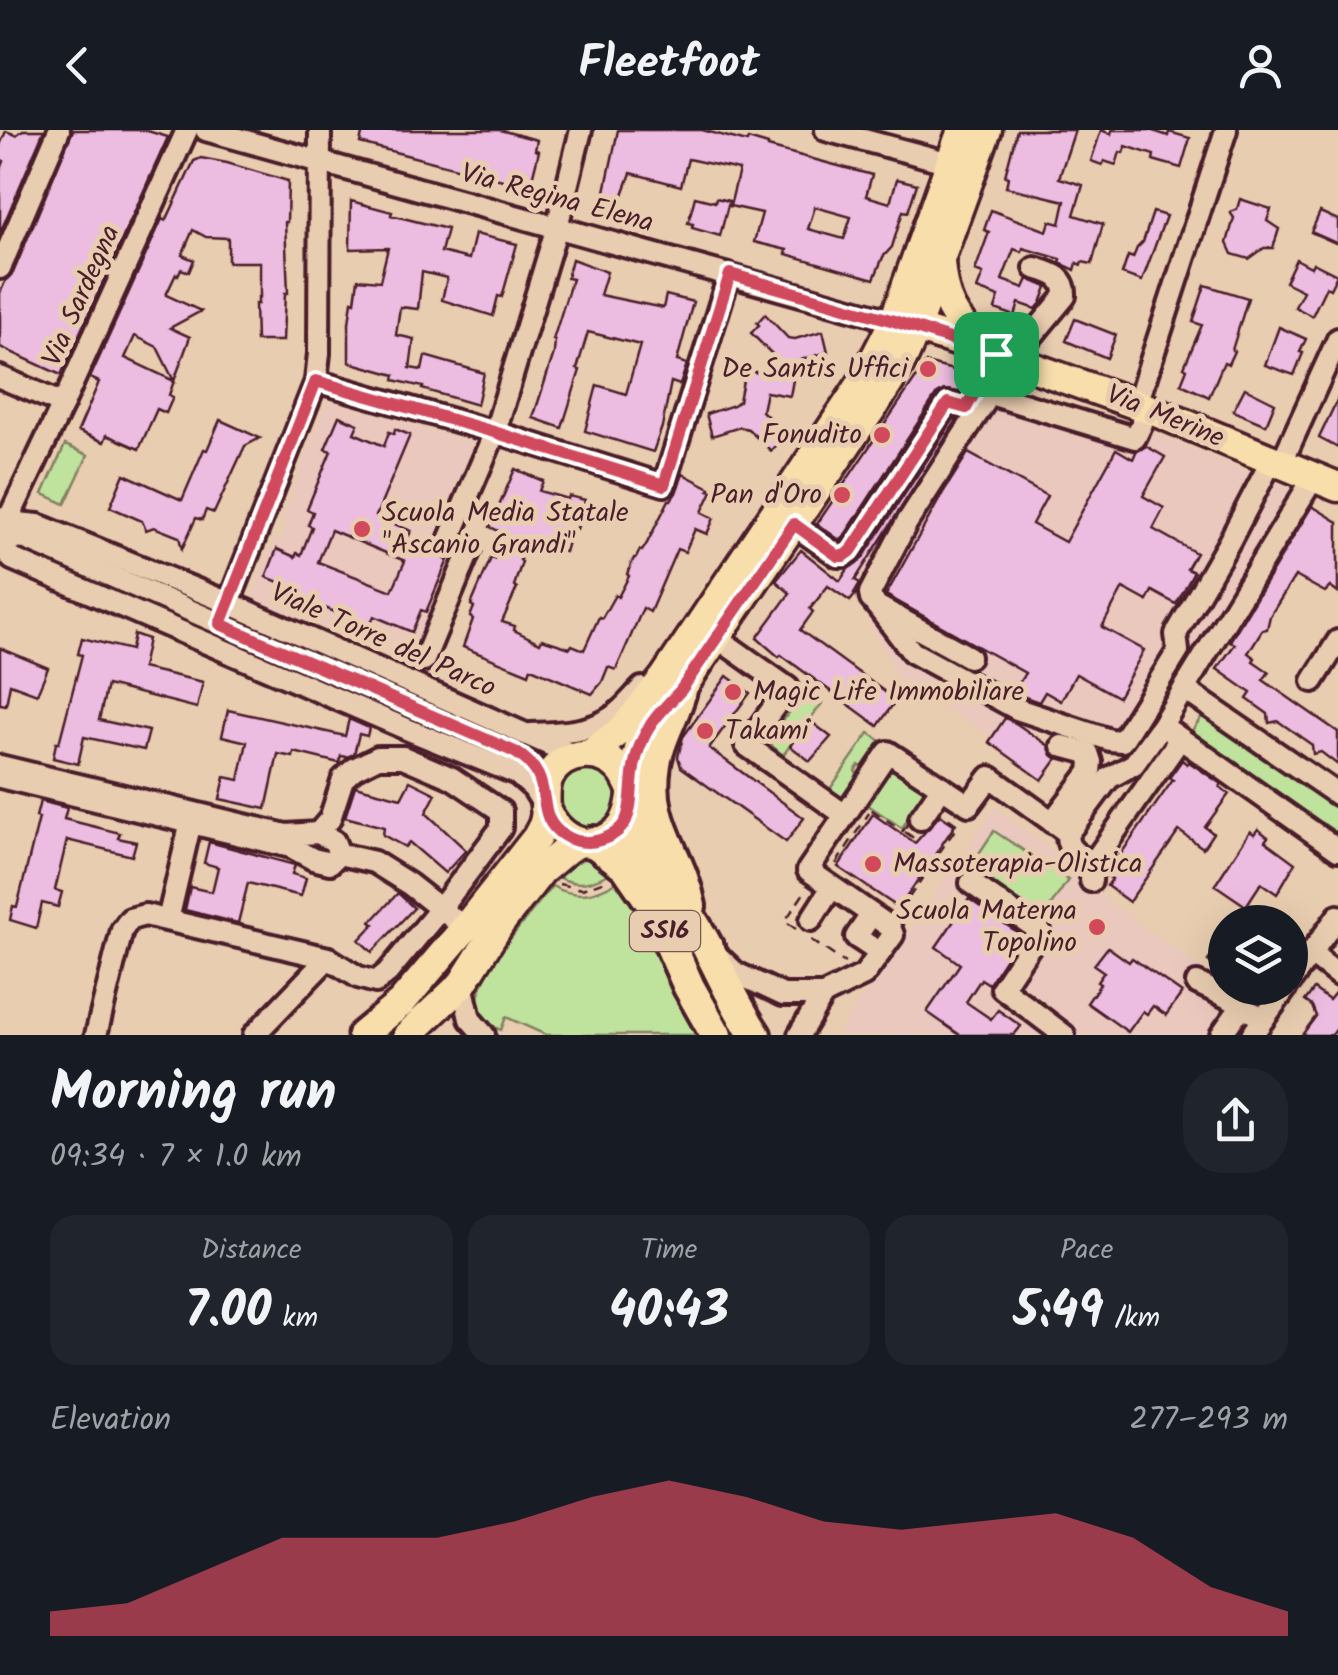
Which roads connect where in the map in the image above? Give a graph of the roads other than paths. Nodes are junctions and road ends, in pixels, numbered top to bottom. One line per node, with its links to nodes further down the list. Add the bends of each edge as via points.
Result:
1 (59, 130): 14 (street)
2 (187, 130): 23 (street, Via Sardegna)
3 (206, 130): 10 (street, Via Regina Elena)
4 (320, 130): 10 (street)
5 (581, 130): 12 (street)
6 (826, 130): 11 (street)
7 (962, 130): 11 (main road)
8 (987, 130): 13 (main road)
9 (1226, 130): 24 (street)
10 (320, 162): 12 (street, Via Regina Elena); 21 (street)
11 (950, 163): 17 (main road)
12 (556, 227): 16 (street, Via Regina Elena); 25 (street)
13 (940, 260): 17 (main road); 19 (main road, Via Merine, via 953,315)
14 (0, 268)
15 (1035, 268): 19 (street, via 1059,277 1065,296)
16 (730, 274): 17 (street, Via Regina Elena); 25 (street, via 664,485)
17 (904, 324): 19 (main road, Via Merine); 28 (main road, via 899,365); 38 (main road)
18 (1338, 339): 26 (street)
19 (1000, 355): 22 (street); 24 (main road, Via Merine); 28 (street, via 966,408 948,403 851,551 838,556)
20 (0, 377): 23 (street)
21 (316, 381): 25 (street); 30 (street)
22 (990, 394): 24 (street, via 1134,438); 31 (street, via 872,587)
23 (64, 404): 29 (street, Via Sardegna)
24 (1143, 407): 26 (main road, Via Merine)
25 (494, 432): 36 (street, via 449,540 470,549)
26 (1276, 462): 27 (main road, Via Merine); 31 (street, via 1176,634 1178,651 1122,741 1016,709 912,652)
27 (1326, 482): 39 (street)
28 (794, 524): 33 (main road)
29 (2, 528): 30 (street, Viale Torre del Parco, via 38,524); 32 (street, Viale Torre del Parco); 49 (street, via 1,548 12,559 517,774)
30 (229, 603): 32 (street); 41 (street, Viale Torre del Parco)
31 (877, 606): 35 (street)
32 (220, 624): 49 (street, Viale Torre del Parco, via 515,752 539,774)
33 (716, 637): 38 (main road); 51 (street, via 788,688 746,746)
34 (1338, 640): 37 (street)
35 (970, 657)
36 (424, 660)
37 (1312, 681)
38 (672, 684): 41 (street, via 643,687 597,724); 44 (main road); 50 (main road, via 643,738); 66 (highway, SS16, via 676,708 659,744 654,796)
39 (1184, 689): 40 (street); 48 (street)
40 (1162, 725): 42 (street); 54 (street, via 1134,764 1109,778)
41 (529, 734): 44 (street, Viale Torre del Parco)
42 (1180, 738): 54 (street, via 1092,871); 57 (street)
43 (1062, 746): 54 (street, via 1088,753 1091,762)
44 (582, 755): 49 (main road, via 550,775); 50 (main road, via 608,759 623,771)
45 (0, 766): 53 (street)
46 (0, 777): 53 (street)
47 (942, 786): 51 (street, via 888,752); 52 (street); 54 (street, via 968,805 990,777)
48 (1338, 795)
49 (544, 799): 56 (main road, via 551,824); 64 (main road, via 545,821 537,836)
50 (630, 803): 56 (main road, via 620,829); 66 (highway, SS16, via 643,856)
51 (854, 809): 59 (street, via 808,870)
52 (928, 814)
53 (192, 818): 55 (street, via 286,835); 58 (street, via 330,863); 63 (street)
54 (1060, 827)
55 (318, 833): 58 (street); 61 (street, via 330,819 343,779 378,757 403,757 452,778 501,811 501,828)
56 (587, 842): 72 (main road, via 541,871); 80 (highway, SS16, via 626,866 653,905)
57 (1338, 850)
58 (339, 854): 61 (street, via 374,862)
59 (826, 879): 65 (street); 73 (street, via 893,935 864,975)
60 (971, 883): 83 (street, via 1040,930 1002,988)
61 (441, 908): 64 (street); 69 (street, via 376,982)
62 (1338, 916): 67 (street)
63 (168, 920): 69 (street); 75 (street, via 144,915 122,930)
64 (466, 928): 77 (main road, via 401,1003)
65 (806, 930)
66 (699, 932): 73 (street, via 736,973 783,995); 81 (highway, SS16)
67 (1310, 954): 68 (street); 70 (street)
68 (1308, 957)
69 (328, 958): 76 (street)
70 (1338, 975)
71 (1197, 983): 74 (street, via 1235,1001)
72 (462, 984): 78 (main road); 79 (street, via 470,1019)
73 (823, 995): 82 (street)
74 (1254, 1021): 84 (street, via 1236,1014)
75 (96, 1035)
76 (254, 1035)
77 (362, 1035)
78 (408, 1035)
79 (484, 1035)
80 (716, 1035)
81 (755, 1035)
82 (799, 1035)
83 (1064, 1035)
84 (1221, 1035)

